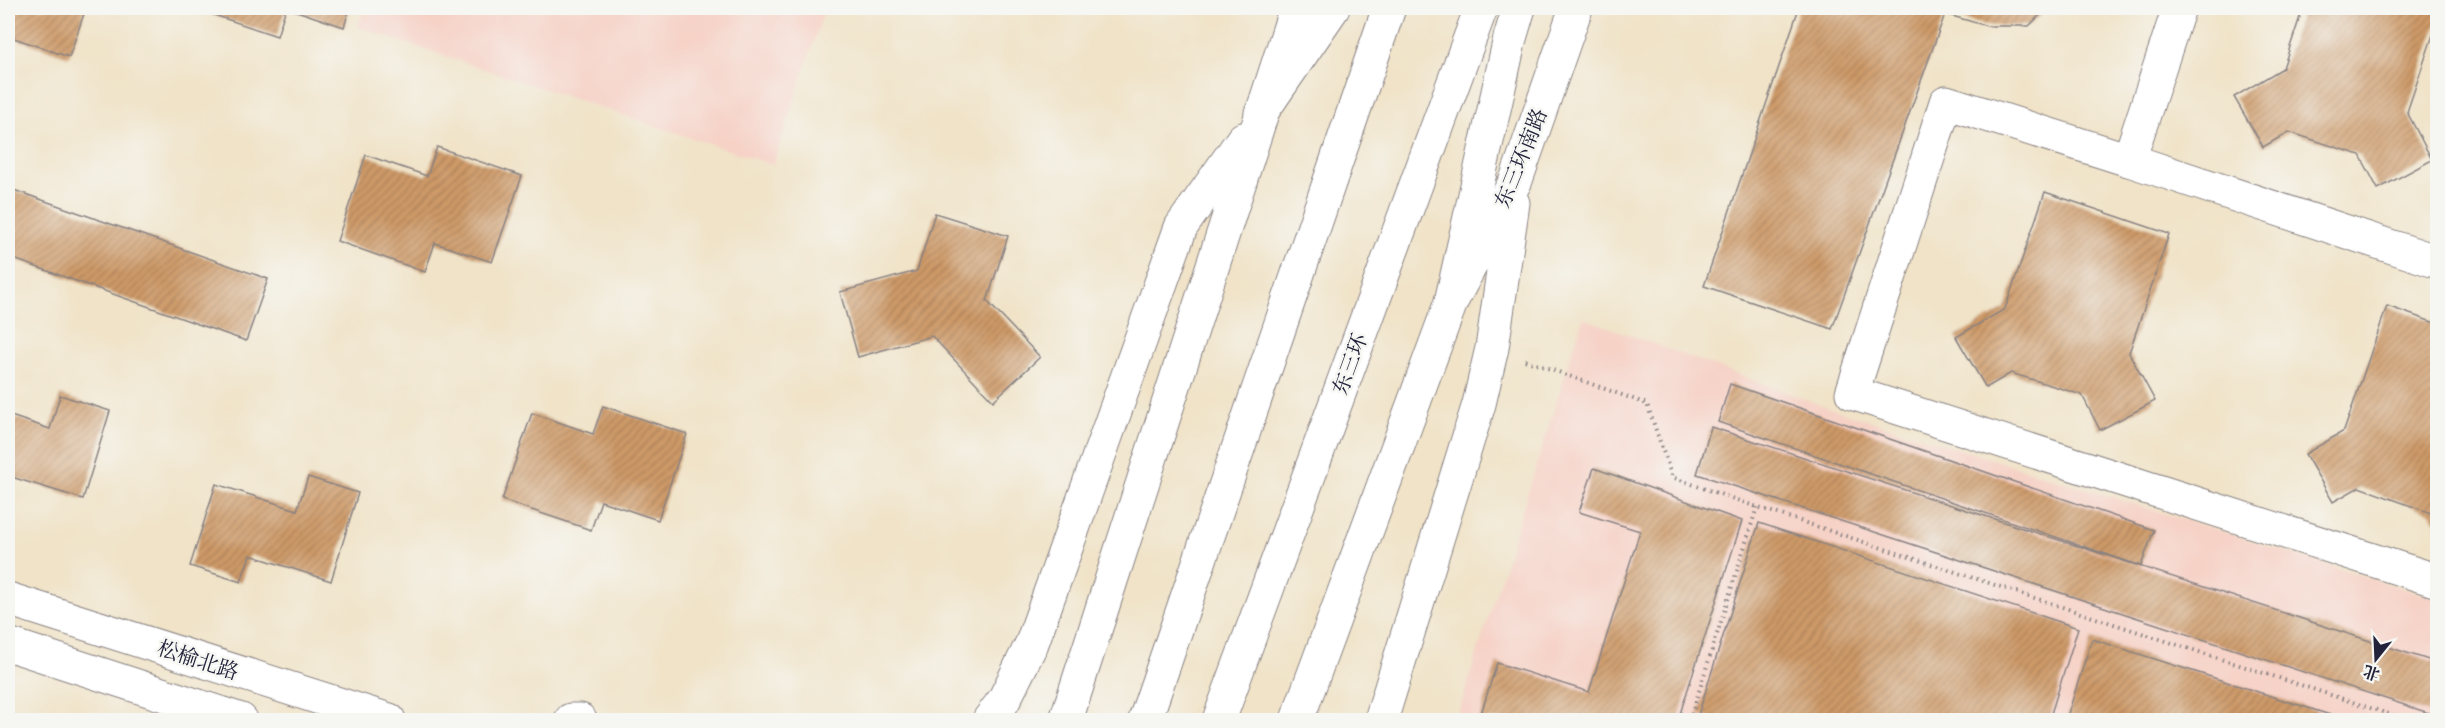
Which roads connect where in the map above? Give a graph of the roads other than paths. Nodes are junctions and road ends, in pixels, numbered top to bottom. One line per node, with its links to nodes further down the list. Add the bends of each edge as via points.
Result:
1 (1296, 8): 8 (main road)
2 (1334, 8): 8 (main road)
3 (1389, 8): 22 (main road)
4 (1481, 8): 23 (main road, 东三环)
5 (1519, 8): 12 (main road)
6 (1576, 8): 10 (main road, 东三环南路)
7 (2179, 8): 9 (main road)
8 (1261, 113): 20 (main road, via 1181,227 1032,643 1005,700); 21 (main road)
9 (2129, 160): 11 (main road); 13 (main road, via 1946,102 1852,393)
10 (1516, 180): 12 (main road, 东三环南路); 25 (main road, via 1492,348 1479,404)
11 (2438, 262)
12 (1451, 302): 24 (main road)
13 (2438, 581)
14 (8, 598): 17 (main road, 松榆北路)
15 (8, 644): 16 (main road, 松榆北路)
16 (241, 720)
17 (388, 720)
18 (571, 720): 19 (main road)
19 (580, 720)
20 (989, 720)
21 (1066, 720)
22 (1145, 720)
23 (1220, 720)
24 (1297, 720)
25 (1381, 720)

